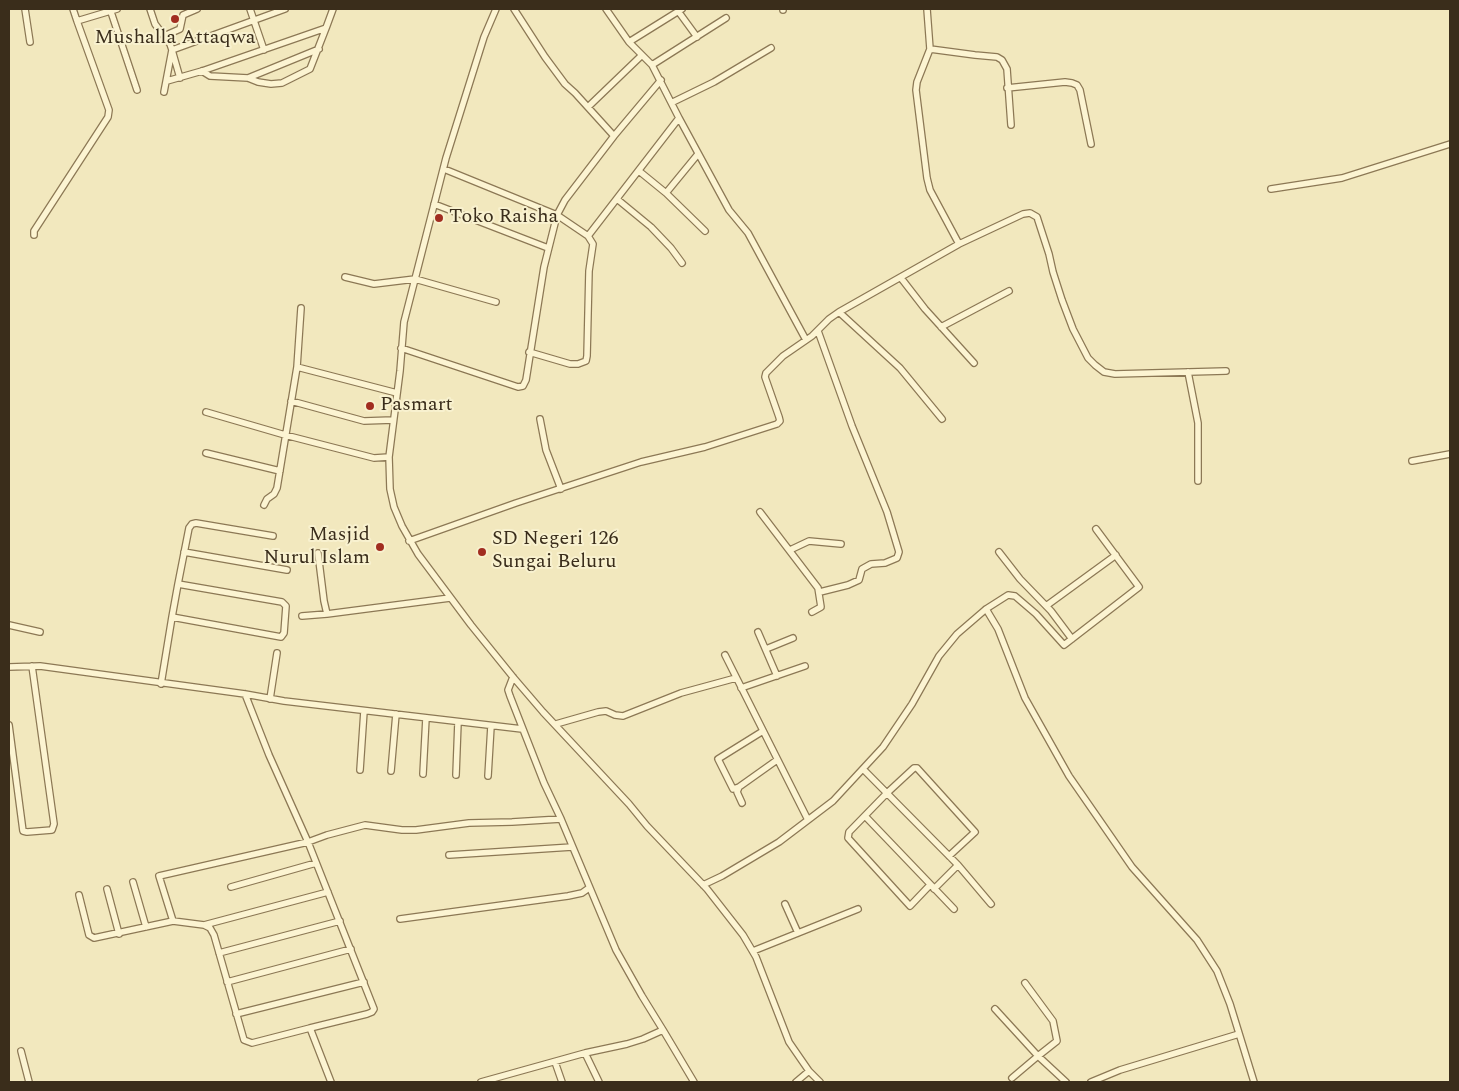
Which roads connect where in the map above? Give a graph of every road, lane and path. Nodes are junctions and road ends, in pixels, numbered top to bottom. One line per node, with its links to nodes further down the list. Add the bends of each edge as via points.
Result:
1 (25, 9): 20 (street)
2 (73, 9): 16 (street)
3 (113, 9): 16 (street); 35 (street)
4 (150, 9): 18 (street)
5 (197, 9): 18 (street, via 184,15 180,28)
6 (250, 9): 15 (street)
7 (284, 9): 15 (street)
8 (333, 9): 17 (street)
9 (496, 9): 45 (street, via 484,37)
10 (514, 9): 38 (street, via 559,76)
11 (606, 9): 21 (street)
12 (927, 9): 24 (street)
13 (680, 10): 19 (street); 21 (street)
14 (726, 18): 19 (street)
15 (254, 20): 25 (street); 26 (street)
16 (77, 21): 53 (street, via 109,110 108,117)
17 (326, 28): 23 (street); 26 (street)
18 (164, 36): 25 (street)
19 (697, 37): 28 (street)
20 (30, 42)
21 (629, 42): 27 (street)
22 (771, 48): 37 (street, via 714,82)
23 (319, 49): 31 (street); 31 (street, via 310,69 282,83 258,82)
24 (930, 49): 34 (street, via 997,57 1007,69); 55 (street, via 916,90 927,178 930,190)
25 (172, 50): 30 (street); 33 (street)
26 (264, 50): 29 (street)
27 (641, 56): 28 (street); 38 (street)
28 (652, 66): 32 (street)
29 (202, 71): 30 (street); 31 (street, via 210,76)
30 (180, 78): 33 (street)
31 (248, 78)
32 (661, 80): 37 (street); 41 (street)
33 (167, 81): 36 (street)
34 (1007, 88): 40 (street); 42 (street, via 1064,82 1077,85)
35 (137, 90)
36 (164, 92)
37 (672, 102): 39 (street)
38 (588, 107): 41 (street)
39 (679, 118): 44 (street); 46 (street)
40 (1011, 125)
41 (614, 136): 51 (street)
42 (1091, 144)
43 (1450, 144): 47 (street, via 1342,178)
44 (698, 154): 48 (street); 67 (street, via 729,210 748,233)
45 (444, 169): 50 (street); 51 (street)
46 (639, 171): 48 (street); 49 (street)
47 (1271, 189)
48 (666, 193): 52 (street)
49 (618, 199): 54 (street); 57 (street, via 650,227)
50 (434, 204): 56 (street); 59 (street)
51 (557, 215): 54 (street); 56 (street)
52 (705, 231)
53 (34, 235)
54 (588, 236): 69 (street, via 593,247 589,271 586,361 570,364)
55 (959, 244): 60 (street); 73 (street, via 1023,214 1033,214 1037,217 1062,300 1088,358 1104,372 1115,374)
56 (548, 248): 69 (street)
57 (682, 263)
58 (345, 277): 59 (street, via 374,284)
59 (415, 278): 62 (street); 68 (street)
60 (901, 278): 64 (street); 65 (street)
61 (1009, 291): 65 (street)
62 (496, 302)
63 (301, 308): 71 (street)
64 (839, 312): 66 (street); 78 (street, via 900,368)
65 (942, 327): 70 (street)
66 (818, 331): 67 (street); 101 (street, via 899,552 897,558 866,567 859,580)
67 (806, 340): 87 (street, via 766,373 780,421 777,424 705,447 641,462)
68 (401, 348): 69 (street, via 518,388 526,380); 74 (street)
69 (530, 352)
70 (974, 363)
71 (297, 367): 74 (street); 75 (street)
72 (1226, 371): 73 (street)
73 (1188, 372): 86 (street, via 1198,423)
74 (397, 393): 79 (street)
75 (291, 401): 79 (street, via 364,421); 80 (street)
76 (206, 412): 80 (street)
77 (540, 419): 87 (street, via 548,457)
78 (942, 419)
79 (393, 420): 83 (street)
80 (285, 435): 83 (street, via 374,458); 85 (street)
81 (206, 453): 85 (street)
82 (1450, 454): 84 (street)
83 (389, 457): 92 (street, via 394,507)
84 (1412, 461)
85 (280, 471): 88 (street, via 277,488)
86 (1198, 481)
87 (561, 489): 92 (street)
88 (264, 505)
89 (760, 512): 94 (street)
90 (1096, 529): 98 (street)
91 (273, 536): 95 (street, via 196,523 188,528)
92 (409, 541): 102 (street)
93 (841, 544): 94 (street, via 808,542)
94 (790, 550): 101 (street)
95 (184, 552): 99 (street); 100 (street)
96 (999, 552): 103 (street)
97 (318, 553): 106 (street)
98 (1116, 555): 103 (street); 113 (street, via 1139,587)
99 (287, 570)
100 (178, 584): 108 (street); 108 (street, via 284,603 284,632 282,637)
101 (820, 592): 105 (street, via 821,607)
102 (450, 598): 106 (street); 121 (street)
103 (1046, 606): 113 (street)
104 (986, 610): 113 (street, via 1012,595 1036,614 1064,645); 137 (street, via 957,634 939,656 884,747); 184 (street, via 998,630 1025,698 1069,776 1132,867 1197,940 1217,971)
105 (812, 612)
106 (327, 614): 107 (street)
107 (302, 616)
108 (172, 617): 123 (street)
109 (9, 625): 110 (street)
110 (40, 632)
111 (758, 632): 114 (street)
112 (793, 638): 114 (street)
113 (1072, 639)
114 (766, 649): 120 (street)
115 (277, 653): 126 (street)
116 (725, 655): 122 (street)
117 (32, 666): 119 (street); 123 (street); 132 (street, via 54,824 52,830 23,831)
118 (805, 666): 120 (street)
119 (9, 667)
120 (777, 676): 124 (street)
121 (513, 677): 131 (street); 134 (street, via 508,690)
122 (736, 678): 124 (street); 131 (street, via 681,693 623,716 606,711)
123 (161, 684): 125 (street)
124 (742, 688): 135 (street)
125 (245, 694): 126 (street); 149 (street)
126 (270, 699): 127 (street)
127 (364, 711): 128 (street); 138 (street)
128 (396, 714): 129 (street); 139 (street)
129 (426, 718): 130 (street); 140 (street)
130 (458, 722): 133 (street); 141 (street)
131 (556, 724): 160 (street)
132 (9, 725)
133 (491, 726): 134 (street); 142 (street)
134 (522, 729): 147 (street)
135 (762, 731): 136 (street); 143 (street, via 718,759 733,789)
136 (777, 760): 143 (street); 148 (street)
137 (863, 768): 144 (street); 148 (street, via 833,801)
138 (360, 770)
139 (392, 771)
140 (423, 774)
141 (456, 775)
142 (488, 776)
143 (739, 787): 145 (street)
144 (887, 793): 146 (street); 152 (street); 152 (street, via 917,768 975,832)
145 (742, 803)
146 (864, 816): 157 (street); 157 (street, via 848,832 848,838 910,906)
147 (561, 819): 149 (street, via 469,823 416,830 365,825); 150 (street)
148 (808, 820): 160 (street)
149 (308, 842): 153 (street); 168 (street, via 159,876)
150 (572, 847): 151 (street); 158 (street)
151 (449, 855)
152 (949, 856): 154 (street)
153 (316, 863): 156 (street); 161 (street)
154 (958, 865): 157 (street); 164 (street)
155 (133, 882): 171 (street)
156 (231, 887)
157 (932, 887): 166 (street)
158 (590, 888): 167 (street, via 568,896); 183 (street, via 616,950)
159 (107, 889): 173 (street)
160 (707, 889): 175 (street)
161 (328, 892): 169 (street); 170 (street)
162 (79, 895): 173 (street, via 90,935 99,938)
163 (785, 904): 172 (street)
164 (991, 904)
165 (858, 909): 172 (street)
166 (954, 909)
167 (400, 919)
168 (173, 921): 170 (street); 171 (street)
169 (340, 921): 174 (street); 176 (street)
170 (204, 925): 176 (street, via 214,935)
171 (146, 928): 173 (street)
172 (798, 933): 175 (street)
173 (119, 934)
174 (351, 949): 177 (street); 178 (street)
175 (753, 951): 189 (street, via 789,1042)
176 (219, 953): 177 (street)
177 (227, 982): 181 (street)
178 (364, 982): 181 (street); 182 (street, via 374,1009 372,1012)
179 (1025, 983): 187 (street, via 1053,1021 1057,1040)
180 (995, 1009): 187 (street)
181 (236, 1014): 182 (street, via 244,1040 252,1043)
182 (310, 1028): 193 (street)
183 (663, 1030): 186 (street, via 635,1042); 197 (street)
184 (1239, 1034): 200 (street); 201 (street)
185 (21, 1051): 192 (street)
186 (585, 1053): 188 (street); 196 (street)
187 (1038, 1056): 190 (street); 199 (street)
188 (555, 1062): 194 (street); 195 (street)
189 (809, 1071): 191 (street); 198 (street)
190 (1012, 1078)
191 (799, 1081)
192 (29, 1082)
193 (331, 1082)
194 (481, 1082)
195 (562, 1082)
196 (599, 1082)
197 (694, 1082)
198 (820, 1082)
199 (1066, 1082)
200 (1091, 1082)
201 (1254, 1082)

